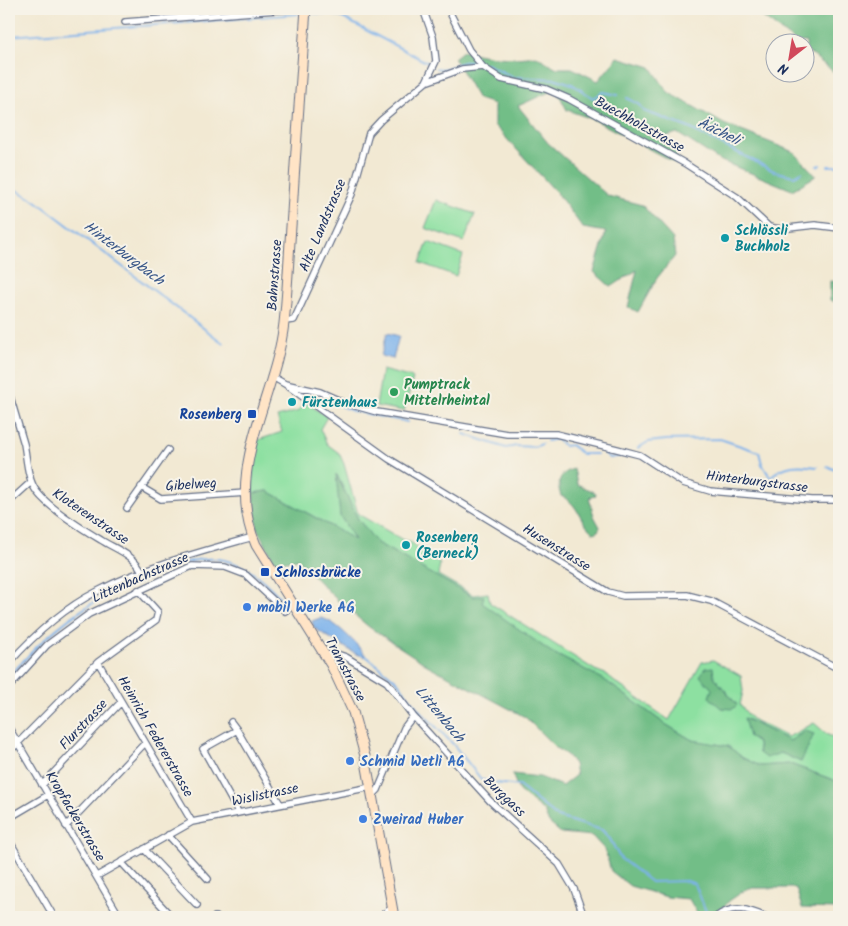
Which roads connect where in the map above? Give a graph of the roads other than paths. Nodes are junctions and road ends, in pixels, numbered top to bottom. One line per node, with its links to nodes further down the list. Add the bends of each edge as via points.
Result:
1 (289, 9): 5 (street)
2 (306, 9): 10 (main road, Bahnstrasse)
3 (423, 9): 8 (street, Alte Landstrasse, via 436,52 436,61)
4 (448, 9): 7 (street, Buechholzstrasse, via 469,50)
5 (210, 12): 6 (street)
6 (125, 22)
7 (483, 67): 8 (street, via 462,69); 9 (street, Buechholzstrasse, via 501,79 546,89 569,99 684,162 737,197 769,227 815,225)
8 (426, 82): 10 (street, Alte Landstrasse, via 369,133 345,209 294,320)
9 (839, 228)
10 (284, 321): 11 (main road, Bahnstrasse)
11 (271, 376): 12 (street, Hinterburgstrasse); 17 (main road, Bahnstrasse, via 247,466)
12 (285, 384): 18 (street, Hinterburgstrasse, via 320,392 345,403 424,421 507,434 556,434 617,449 640,455 683,483 710,491); 28 (street, Husenstrasse, via 389,459 608,592 629,596 687,595 711,601)
13 (9, 393): 15 (street, Kloterenstrasse)
14 (168, 450): 16 (street, Gibelweg)
15 (31, 482): 19 (street); 22 (street, Kloterenstrasse, via 45,501 131,558)
16 (141, 487): 17 (street, Gibelweg, via 161,499); 20 (street, Gibelweg)
17 (246, 493): 21 (main road, Bahnstrasse, via 248,523)
18 (839, 500)
19 (9, 502)
20 (127, 508)
21 (253, 537): 22 (street); 24 (main road, Tramstrasse)
22 (141, 570): 27 (street, via 77,603 42,629)
23 (138, 590): 24 (street, Littenbachstrasse, via 192,566 208,565 246,575 285,611); 26 (street, via 158,612 156,620); 29 (street, Littenbachstrasse, via 98,608 62,632)
24 (293, 605): 25 (main road, Tramstrasse)
25 (325, 656): 31 (street, Burggass, via 334,653 346,657 376,674 393,688); 39 (main road, Tramstrasse, via 353,712)
26 (98, 662): 30 (street, Heinrich Federerstrasse); 36 (street)
27 (9, 663)
28 (839, 669)
29 (9, 687)
30 (121, 702): 35 (street, Heinrich Federerstrasse); 38 (street, Flurstrasse)
31 (413, 716): 39 (street, via 404,728 378,790); 59 (street, Burggass, via 498,810 558,864 574,889)
32 (231, 722): 34 (street)
33 (9, 728): 36 (street, Kropfackerstrasse)
34 (237, 730): 41 (street); 42 (street, via 202,748)
35 (145, 743): 44 (street, Heinrich Federerstrasse); 45 (street)
36 (19, 744): 37 (street); 38 (street, Kropfackerstrasse)
37 (9, 752)
38 (42, 785): 40 (street, Kropfackerstrasse)
39 (372, 791): 41 (street, Wislistrasse); 53 (main road, Tramstrasse)
40 (48, 795): 43 (street); 45 (street, Kropfackerstrasse)
41 (280, 804): 42 (street, Wislistrasse)
42 (238, 812): 44 (street, Wislistrasse)
43 (9, 818)
44 (192, 822): 46 (street, Wislistrasse)
45 (66, 826): 50 (street, Kropfackerstrasse)
46 (168, 835): 48 (street, Wislistrasse); 51 (street)
47 (9, 840): 55 (street)
48 (144, 849): 49 (street, Wislistrasse); 52 (street)
49 (120, 862): 50 (street, Wislistrasse); 57 (street)
50 (97, 876): 56 (street, Kropfackerstrasse)
51 (208, 879)
52 (197, 906)
53 (394, 915): 58 (street)
54 (718, 916): 60 (street, via 730,909 741,908)
55 (54, 917)
56 (120, 917)
57 (172, 917)
58 (379, 917)
59 (584, 917)
60 (766, 917)

